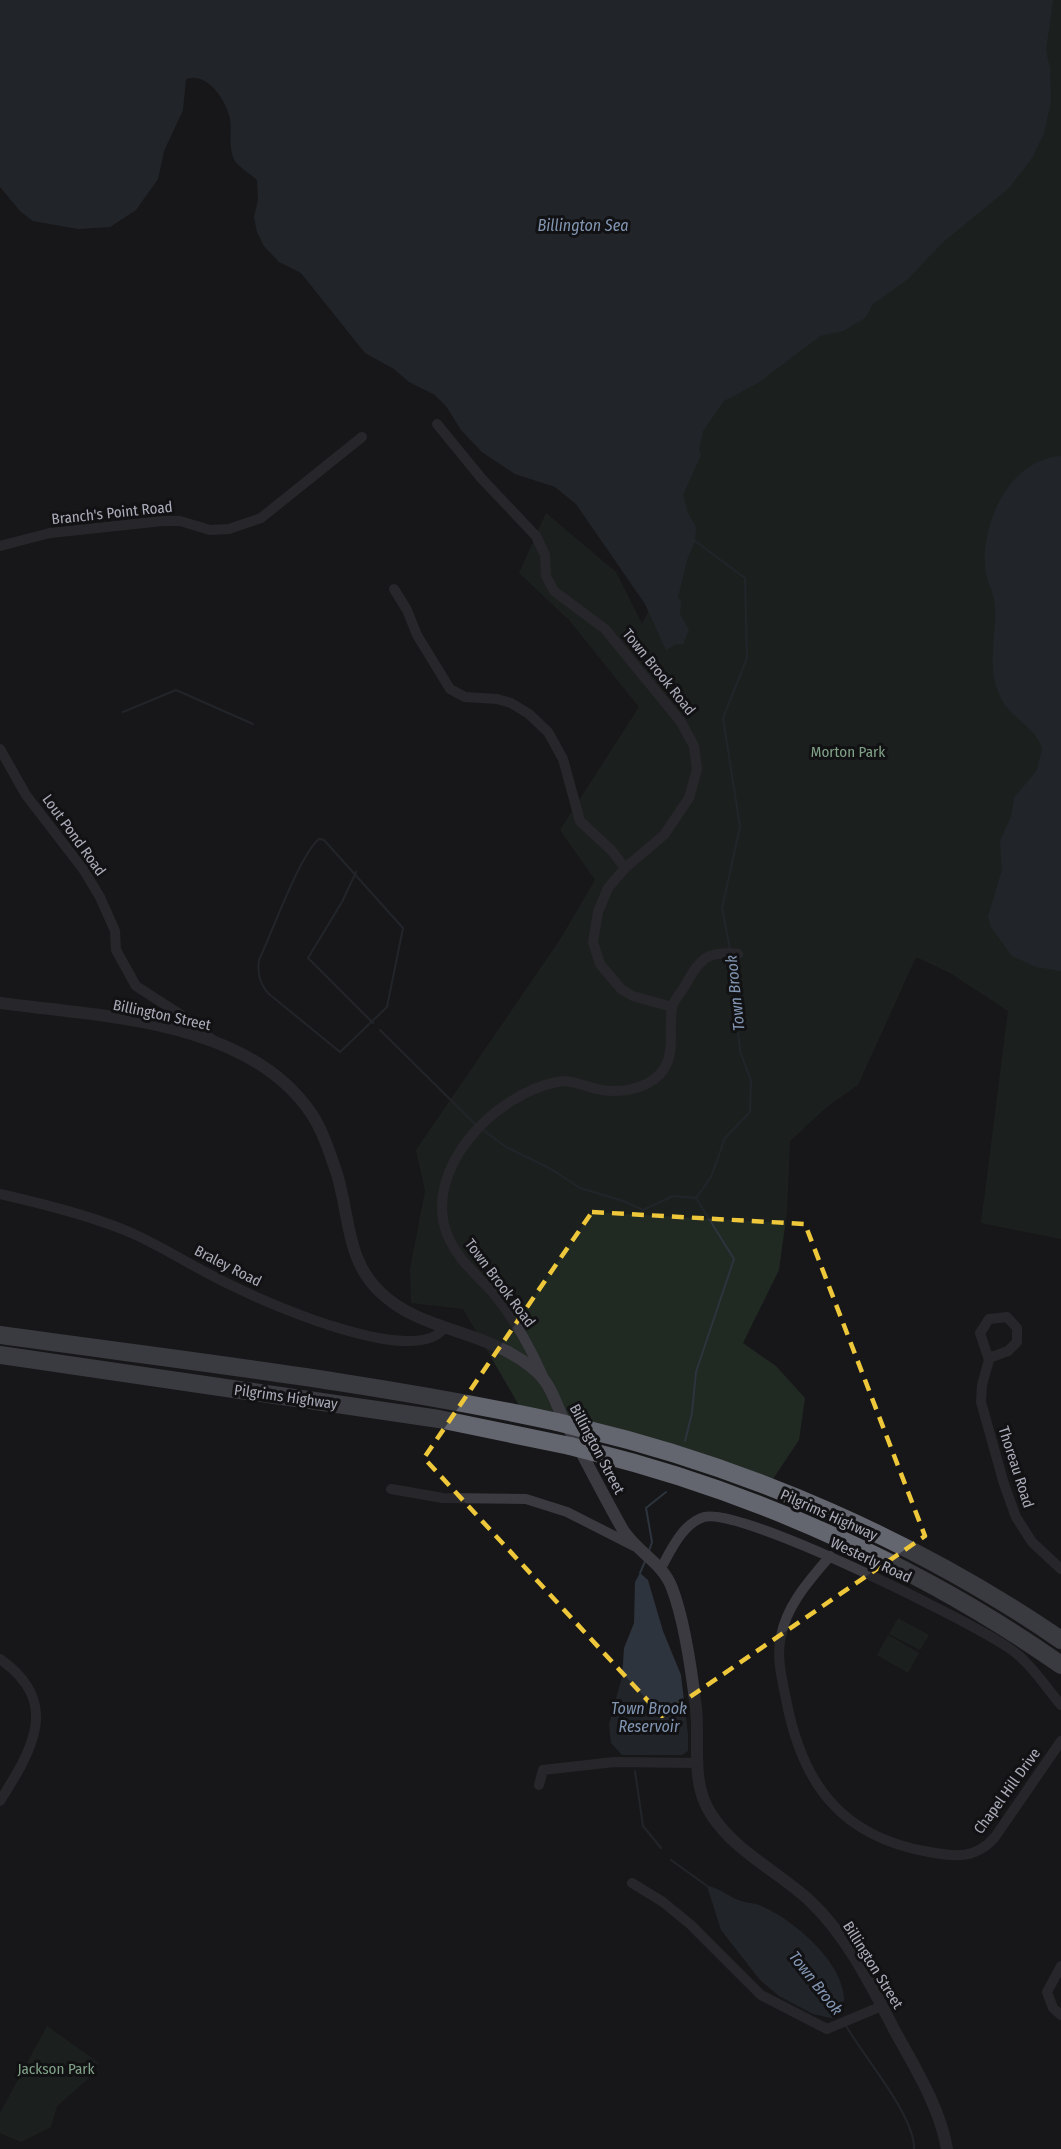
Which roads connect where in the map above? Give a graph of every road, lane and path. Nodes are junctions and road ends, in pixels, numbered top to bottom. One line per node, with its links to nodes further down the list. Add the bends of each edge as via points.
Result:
1 (437, 424): 6 (street, Town Brook Road, via 536,537 554,591 605,629 681,722 694,746 697,769 685,806 664,835)
2 (362, 437): 3 (street, Branch's Point Road, via 261,518 229,529 210,530 180,521 157,521 50,533)
3 (0, 546)
4 (394, 589): 6 (street, via 450,689 465,697 511,703 548,732 562,759 580,821)
5 (0, 749): 10 (street, Lout Pond Road, via 26,795 83,869 115,931 116,950 136,986)
6 (625, 868): 9 (street, Town Brook Road, via 600,903 593,942 595,954 625,992)
7 (738, 954): 9 (street, via 708,956 695,966)
8 (0, 1003): 10 (street, Billington Street, via 149,1025)
9 (672, 1007): 16 (street, Town Brook Road, via 669,1056 661,1073 648,1083 627,1090 607,1091 555,1082 514,1101 475,1130 446,1182 443,1220 461,1260 502,1305)
10 (214, 1041): 12 (street, Billington Street, via 267,1069 310,1111 330,1153 354,1254 365,1275 396,1305)
11 (0, 1194): 12 (street, Braley Road, via 134,1234 237,1288 361,1336 413,1341 436,1336)
12 (444, 1328): 16 (street, Billington Street, via 503,1349)
13 (0, 1335): 22 (highway, Pilgrims Highway, bridge, via 488,1407 681,1456 807,1503 973,1586)
14 (0, 1355): 24 (highway, Pilgrims Highway, bridge, via 440,1419 593,1452 704,1486 844,1543 936,1589)
15 (988, 1358): 21 (street, Thoreau Road, via 981,1402 1004,1484 1027,1536)
16 (545, 1382): 18 (street, Billington Street, via 612,1510)
17 (391, 1488): 18 (street, via 443,1498 526,1499 567,1512)
18 (637, 1548): 20 (street, Billington Street)
19 (830, 1556): 20 (street, Westerly Road, via 716,1516 692,1524); 25 (street, Westerly Road, via 1009,1648); 26 (street, Chapel Hill Drive, via 799,1594 787,1616 780,1636 779,1660 789,1713 804,1761 821,1792 847,1819 903,1847 971,1855 995,1837)
20 (658, 1566): 27 (street, Billington Street, via 679,1609 696,1709)
21 (1061, 1569)
22 (1061, 1640)
23 (0, 1659): 29 (street, via 23,1679 33,1697 37,1718 27,1758)
24 (1061, 1665)
25 (1061, 1705)
26 (1061, 1742)
27 (697, 1762): 28 (street, via 614,1762 543,1770); 32 (street, Billington Street, via 699,1785 711,1815 739,1844 816,1907 841,1937)
28 (539, 1785)
29 (0, 1801)
30 (632, 1883): 32 (street, via 691,1925 761,1995 808,2020 827,2029)
31 (1061, 1966): 33 (street, via 1047,1992 1053,2008)
32 (882, 2006): 34 (street, Billington Street, via 928,2096)
33 (1061, 2015)
34 (947, 2149)

